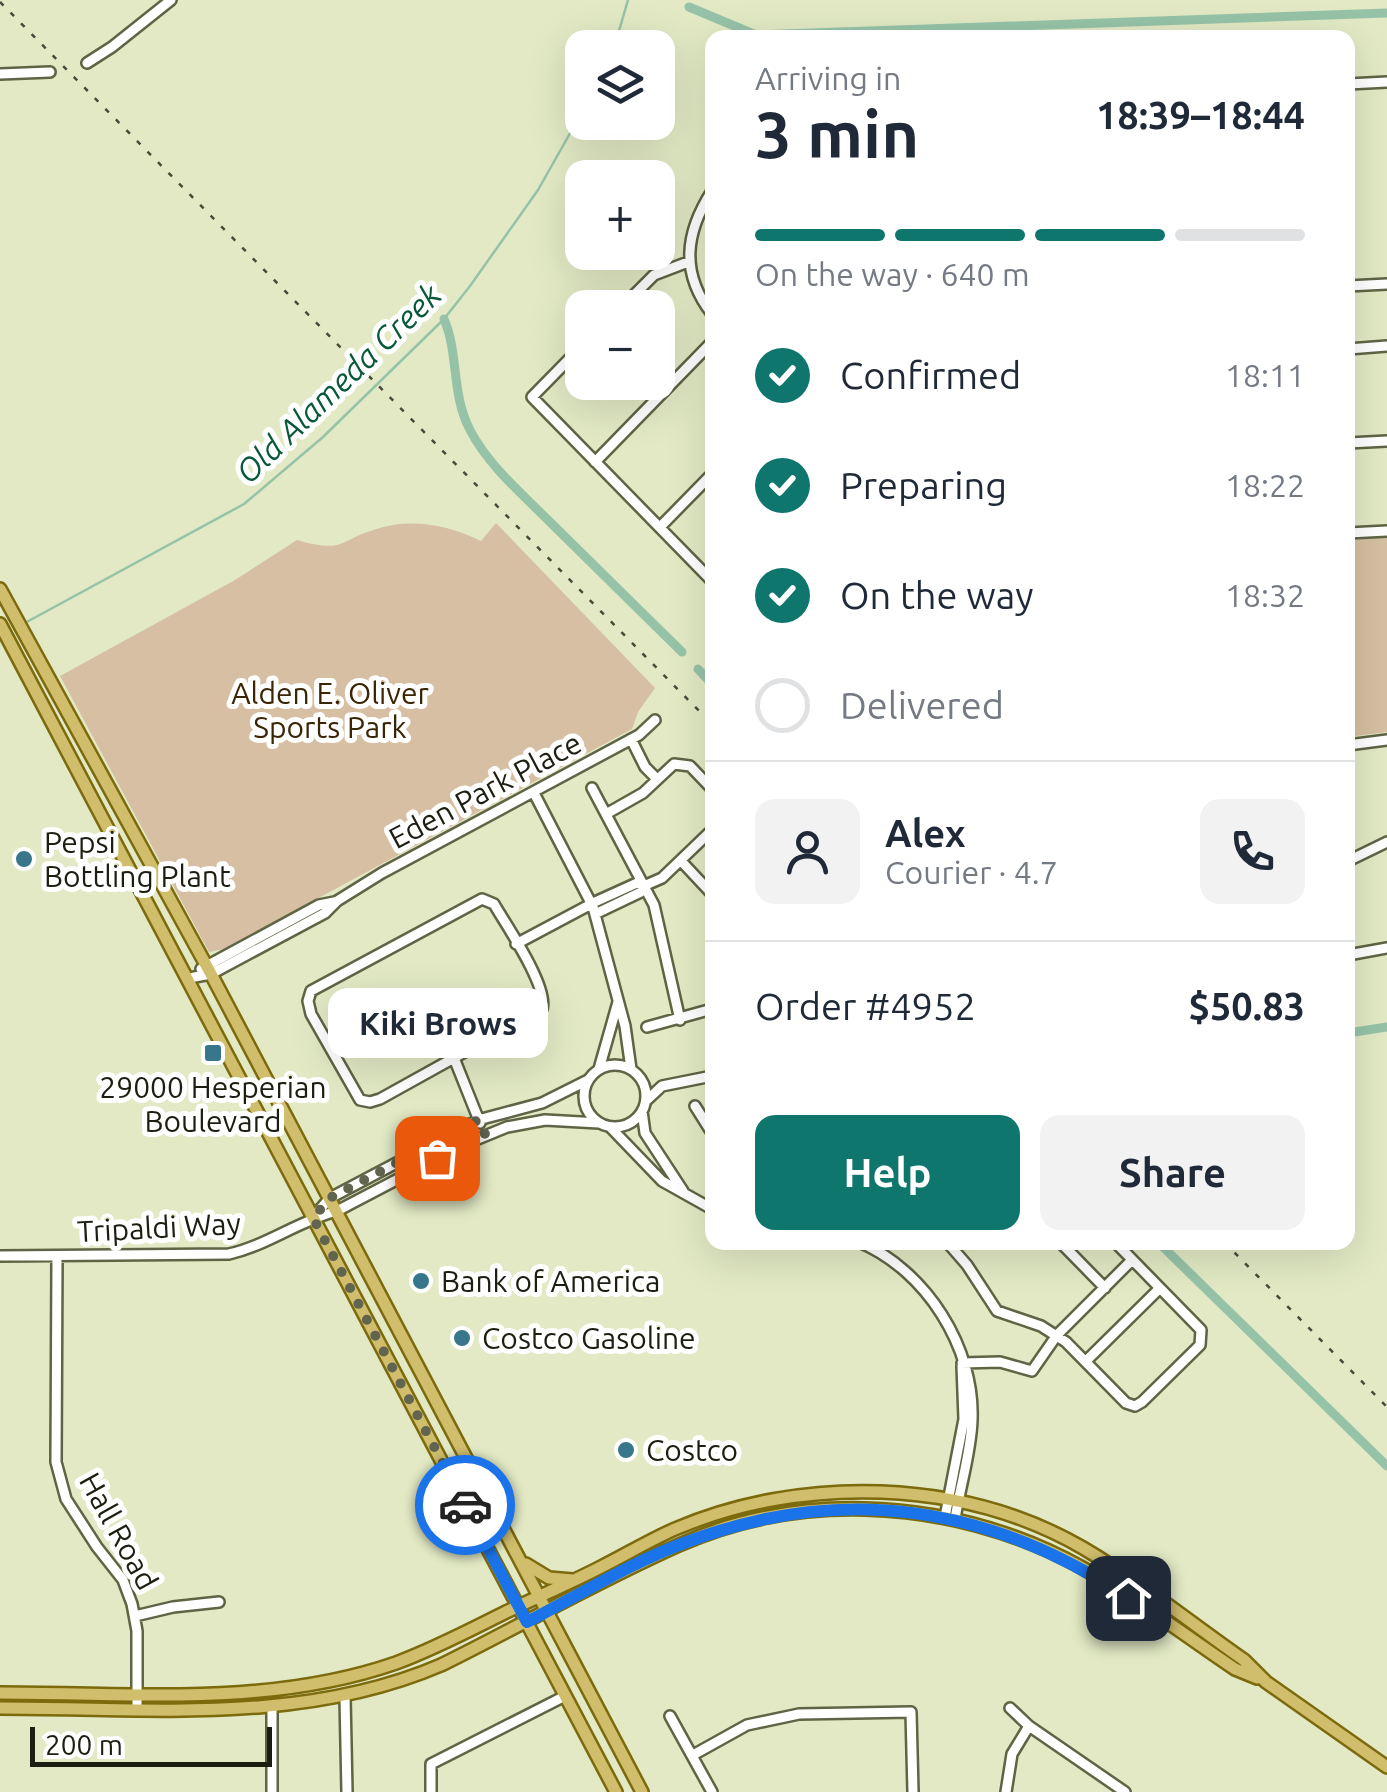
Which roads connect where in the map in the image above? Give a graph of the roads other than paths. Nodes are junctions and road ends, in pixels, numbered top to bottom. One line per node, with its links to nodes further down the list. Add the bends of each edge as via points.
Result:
1 (171, 0): 2 (street)
2 (87, 62)
3 (50, 72): 4 (street)
4 (0, 74)
5 (1387, 82): 6 (street)
6 (1355, 84)
7 (705, 203): 8 (street)
8 (688, 262): 11 (street, via 654,275); 12 (street)
9 (1387, 284): 10 (street)
10 (1355, 286)
11 (639, 290)
12 (705, 304)
13 (1387, 346): 14 (street)
14 (1355, 348)
15 (705, 349): 19 (street)
16 (565, 363): 19 (street, via 532,397)
17 (1387, 441): 18 (street)
18 (1355, 443)
19 (596, 462): 21 (street)
20 (705, 481): 21 (street)
21 (660, 527): 24 (street)
22 (1387, 531): 23 (street)
23 (1355, 532)
24 (705, 575)
25 (0, 589): 41 (main road)
26 (0, 624): 40 (main road)
27 (655, 720): 28 (street, Eden Park Place)
28 (631, 739): 31 (street); 34 (street, Eden Park Place)
29 (1387, 740): 30 (street)
30 (1355, 744)
31 (656, 778): 32 (street, via 683,764); 35 (street)
32 (705, 781)
33 (592, 788): 35 (street)
34 (534, 793): 44 (street); 48 (street, Eden Park Place)
35 (606, 814): 42 (street)
36 (705, 837): 39 (street)
37 (1387, 842): 38 (street)
38 (1355, 858)
39 (682, 862): 42 (street); 43 (street)
40 (127, 864): 41 (main road, via 144,863); 49 (main road)
41 (156, 876): 48 (main road)
42 (646, 885): 44 (street); 52 (street)
43 (705, 887)
44 (594, 909): 45 (street); 50 (street)
45 (516, 944): 54 (street, via 544,995 543,1006); 54 (street, via 494,904 482,899 308,995 311,1014 362,1101 380,1099)
46 (1387, 948): 47 (street)
47 (1355, 953)
48 (209, 970): 49 (street, Eden Park Place); 67 (main road)
49 (189, 978): 70 (main road)
50 (618, 1000): 55 (street); 56 (street)
51 (705, 1011): 52 (street)
52 (680, 1020): 53 (street)
53 (647, 1028)
54 (454, 1058): 62 (street)
55 (599, 1068): 56 (street, via 615,1064); 58 (street)
56 (635, 1072): 59 (street); 60 (street, via 644,1085)
57 (705, 1077): 59 (street)
58 (588, 1080): 62 (street, via 542,1103); 64 (street, via 585,1106)
59 (662, 1086): 60 (street)
60 (644, 1106): 64 (street, via 628,1124); 66 (street, via 645,1132)
61 (695, 1106): 63 (street)
62 (478, 1120): 65 (street); 67 (street)
63 (705, 1121)
64 (604, 1124): 65 (street, via 527,1122); 66 (street, via 662,1181)
65 (485, 1134): 69 (street)
66 (685, 1193): 68 (street)
67 (330, 1198): 69 (main road); 70 (street)
68 (705, 1203)
69 (336, 1211): 70 (street); 85 (main road)
70 (313, 1218): 76 (street, Tripaldi Way, via 229,1254); 89 (main road)
71 (878, 1250): 82 (street, via 928,1294)
72 (954, 1250): 80 (street, via 996,1312)
73 (1068, 1250): 78 (street)
74 (1123, 1250): 77 (street)
75 (0, 1256): 76 (street, Tripaldi Way)
76 (57, 1257): 91 (street, Hall Road, via 56,1462 66,1499 123,1580)
77 (1132, 1260): 78 (street); 79 (street)
78 (1105, 1288): 80 (street)
79 (1160, 1288): 81 (street); 81 (street, via 1203,1337 1176,1369 1135,1406)
80 (1056, 1336): 81 (street); 82 (street, via 1030,1371 1000,1362)
81 (1086, 1361)
82 (962, 1363): 83 (street, via 964,1419)
83 (953, 1502): 84 (street); 86 (main road, via 862,1491 775,1500 675,1529); 93 (main road, via 1020,1520 1083,1548)
84 (950, 1518): 90 (main road, via 820,1510 732,1526 680,1544); 93 (main road, via 1050,1552)
85 (521, 1560): 86 (main road, via 549,1578); 87 (main road)
86 (577, 1580): 87 (main road)
87 (541, 1598): 89 (main road); 90 (main road)
88 (219, 1602): 91 (street)
89 (518, 1606): 92 (main road); 94 (main road, via 414,1656 340,1680 270,1692)
90 (548, 1612): 92 (main road); 110 (main road)
91 (135, 1616): 94 (street, Hall Road)
92 (527, 1622): 96 (main road); 97 (main road, via 403,1682)
93 (1266, 1682): 105 (main road)
94 (136, 1692): 95 (main road); 100 (street, Hall Road)
95 (0, 1693)
96 (565, 1696): 108 (street, via 431,1764); 109 (main road)
97 (346, 1697): 98 (main road); 107 (street)
98 (272, 1707): 100 (main road); 106 (street)
99 (0, 1708): 100 (main road)
100 (137, 1708)
101 (1010, 1708): 103 (street)
102 (670, 1716): 104 (street)
103 (1029, 1726): 113 (street, via 1012,1754); 114 (street)
104 (693, 1755): 111 (street); 112 (street, via 746,1725 799,1714 911,1712)
105 (1387, 1767)
106 (272, 1792)
107 (347, 1792)
108 (431, 1792)
109 (616, 1792)
110 (642, 1792)
111 (712, 1792)
112 (913, 1792)
113 (1006, 1792)
114 (1125, 1792)

